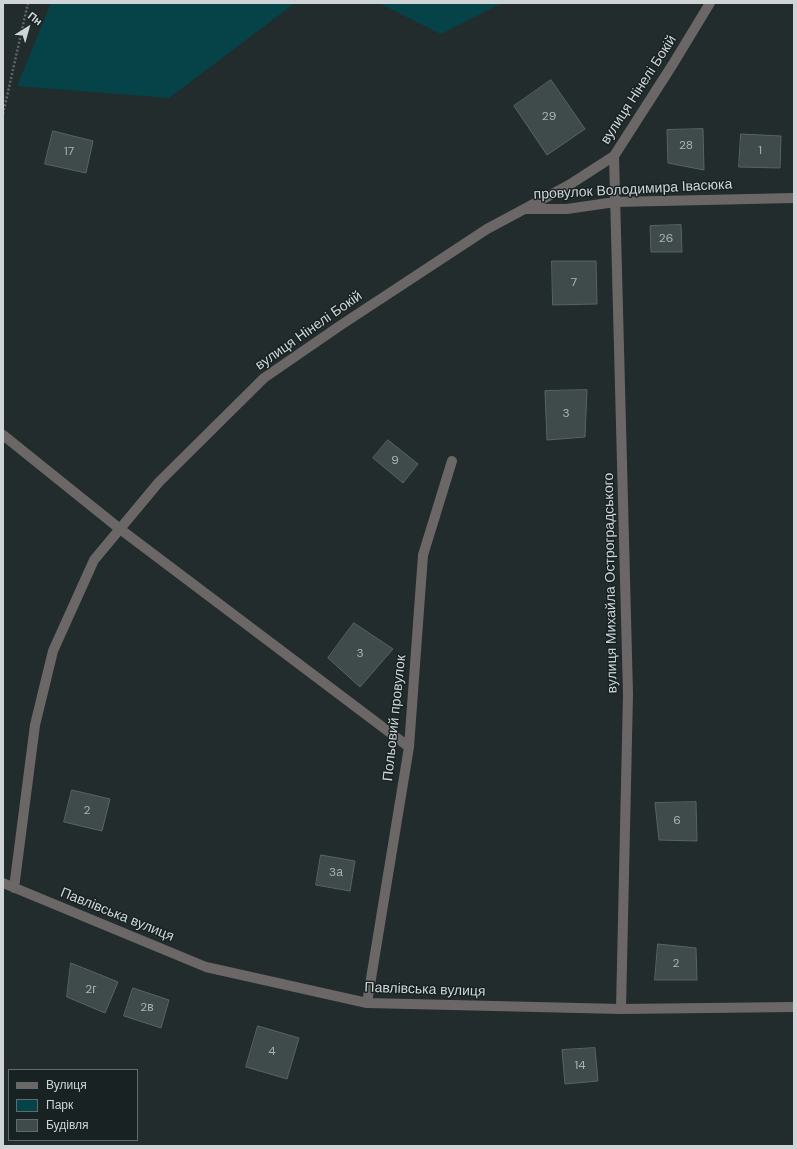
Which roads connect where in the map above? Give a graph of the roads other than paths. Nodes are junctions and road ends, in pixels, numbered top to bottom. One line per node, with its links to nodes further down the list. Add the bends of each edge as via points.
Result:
1 (710, 3): 2 (street, вулиця Нінелі Бокій)
2 (614, 156): 4 (street, вулиця Михайла Остроградського); 5 (street, вулиця Нінелі Бокій, via 569,185)
3 (794, 198): 4 (street, провулок Володимира Івасюка)
4 (615, 202): 5 (street, провулок Володимира Івасюка, via 567,209); 14 (street, вулиця Михайла Остроградського, via 628,694)
5 (522, 209): 8 (street, вулиця Нінелі Бокій, via 487,229 264,378 159,482)
6 (3, 435): 8 (street)
7 (452, 461): 9 (street, Польовий провулок, via 423,555)
8 (120, 528): 9 (street); 11 (street, вулиця Нінелі Бокій, via 94,560 53,651 35,725)
9 (409, 747): 12 (street, Польовий провулок)
10 (3, 883): 11 (street, Павлівська вулиця)
11 (14, 888): 12 (street, Павлівська вулиця, via 206,967)
12 (367, 1003): 14 (street, Павлівська вулиця)
13 (794, 1007): 14 (street, Павлівська вулиця)
14 (621, 1009)

